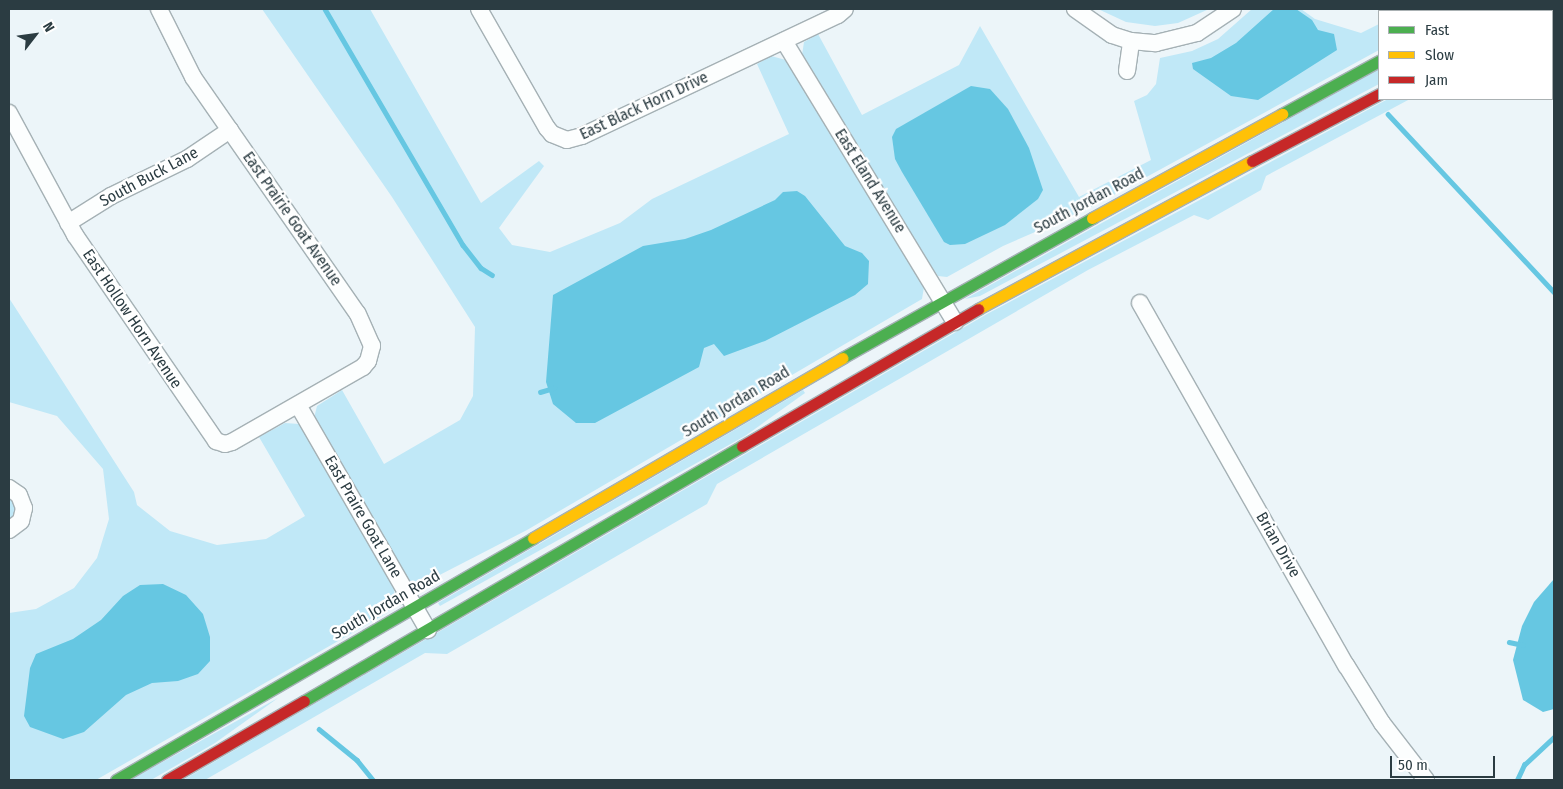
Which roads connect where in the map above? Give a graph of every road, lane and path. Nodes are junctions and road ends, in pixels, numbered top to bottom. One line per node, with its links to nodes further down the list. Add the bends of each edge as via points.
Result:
1 (159, 9): 12 (street, East Prairie Goat Avenue, via 185,64)
2 (479, 9): 6 (street, East Black Horn Drive, via 559,145)
3 (845, 9): 6 (street, East Black Horn Drive)
4 (1075, 9): 7 (street, via 1106,32)
5 (1233, 9): 7 (street, via 1215,24 1187,37 1156,43)
6 (784, 41): 14 (street, East Eland Avenue)
7 (1131, 41): 9 (street)
8 (1378, 62): 14 (main road, South Jordan Road)
9 (1127, 72)
10 (1378, 95): 16 (main road)
11 (9, 112): 13 (street, East Hollow Horn Avenue)
12 (230, 130): 13 (street, South Buck Lane, via 187,159 112,196); 17 (street, East Prairie Goat Avenue, via 348,298 378,354 363,367)
13 (68, 223): 17 (street, East Hollow Horn Avenue, via 219,448)
14 (942, 300): 16 (street, East Eland Avenue); 20 (main road, South Jordan Road)
15 (1140, 303): 24 (street, Brian Drive, via 1346,665 1382,723)
16 (955, 322): 21 (main road)
17 (298, 405): 20 (street, East Praire Goat Lane)
18 (9, 488): 19 (street, via 19,495 24,508 21,521)
19 (9, 530)
20 (414, 607): 21 (street, East Praire Goat Lane); 22 (main road, South Jordan Road)
21 (428, 630): 23 (main road)
22 (116, 780)
23 (167, 780)
24 (1426, 780)

